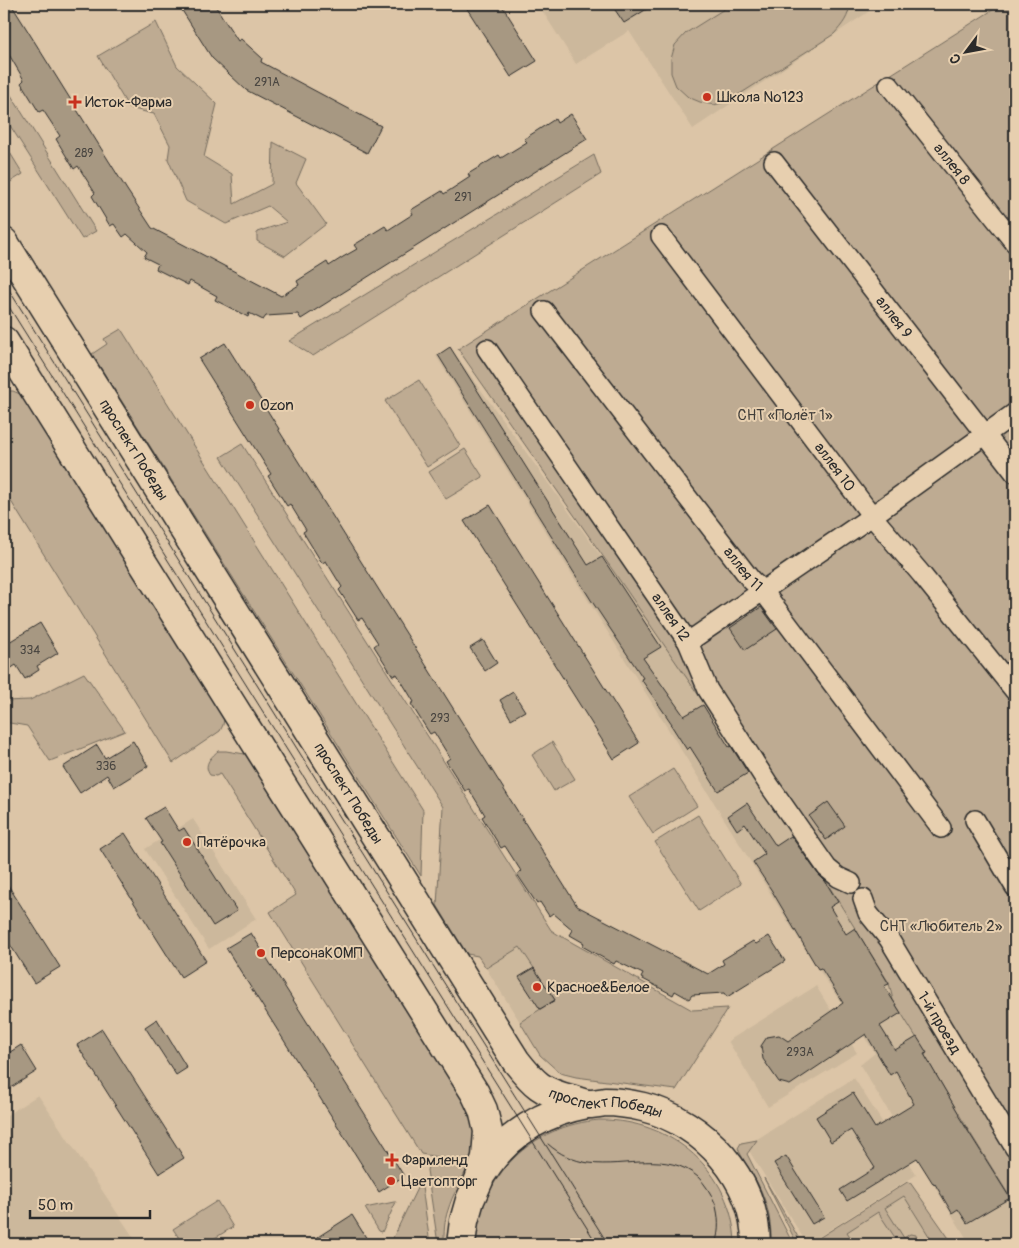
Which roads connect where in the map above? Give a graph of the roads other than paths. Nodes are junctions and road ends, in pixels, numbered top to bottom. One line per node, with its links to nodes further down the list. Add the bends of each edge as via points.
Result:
1 (889, 85): 5 (street, аллея 8)
2 (774, 162): 10 (street, аллея 9)
3 (661, 236): 12 (street, аллея 10)
4 (4, 242): 21 (main road, проспект Победы, via 516,1061 540,1088)
5 (1015, 243)
6 (544, 311): 13 (street, аллея 11, via 751,580)
7 (4, 341): 23 (main road, via 475,1093 488,1131 486,1157)
8 (487, 349): 14 (street, аллея 12)
9 (1015, 413): 10 (street)
10 (986, 434): 11 (street, аллея 9); 12 (street)
11 (1015, 472)
12 (872, 516): 13 (street); 15 (street, аллея 10)
13 (763, 591): 14 (street); 17 (street, аллея 11)
14 (688, 642): 18 (street, аллея 12, via 708,690 767,782 828,868)
15 (1015, 691)
16 (975, 820): 19 (street)
17 (941, 828)
18 (851, 883)
19 (1015, 887)
20 (863, 899): 22 (street, 1-й проезд, via 868,913 890,939)
21 (587, 1104): 23 (main road, via 555,1113 524,1128 500,1150); 25 (main road, проспект Победы, via 624,1103 659,1111 706,1139 741,1184 753,1221)
22 (1015, 1148)
23 (479, 1180): 24 (main road, via 464,1220)
24 (461, 1244)
25 (756, 1244)

